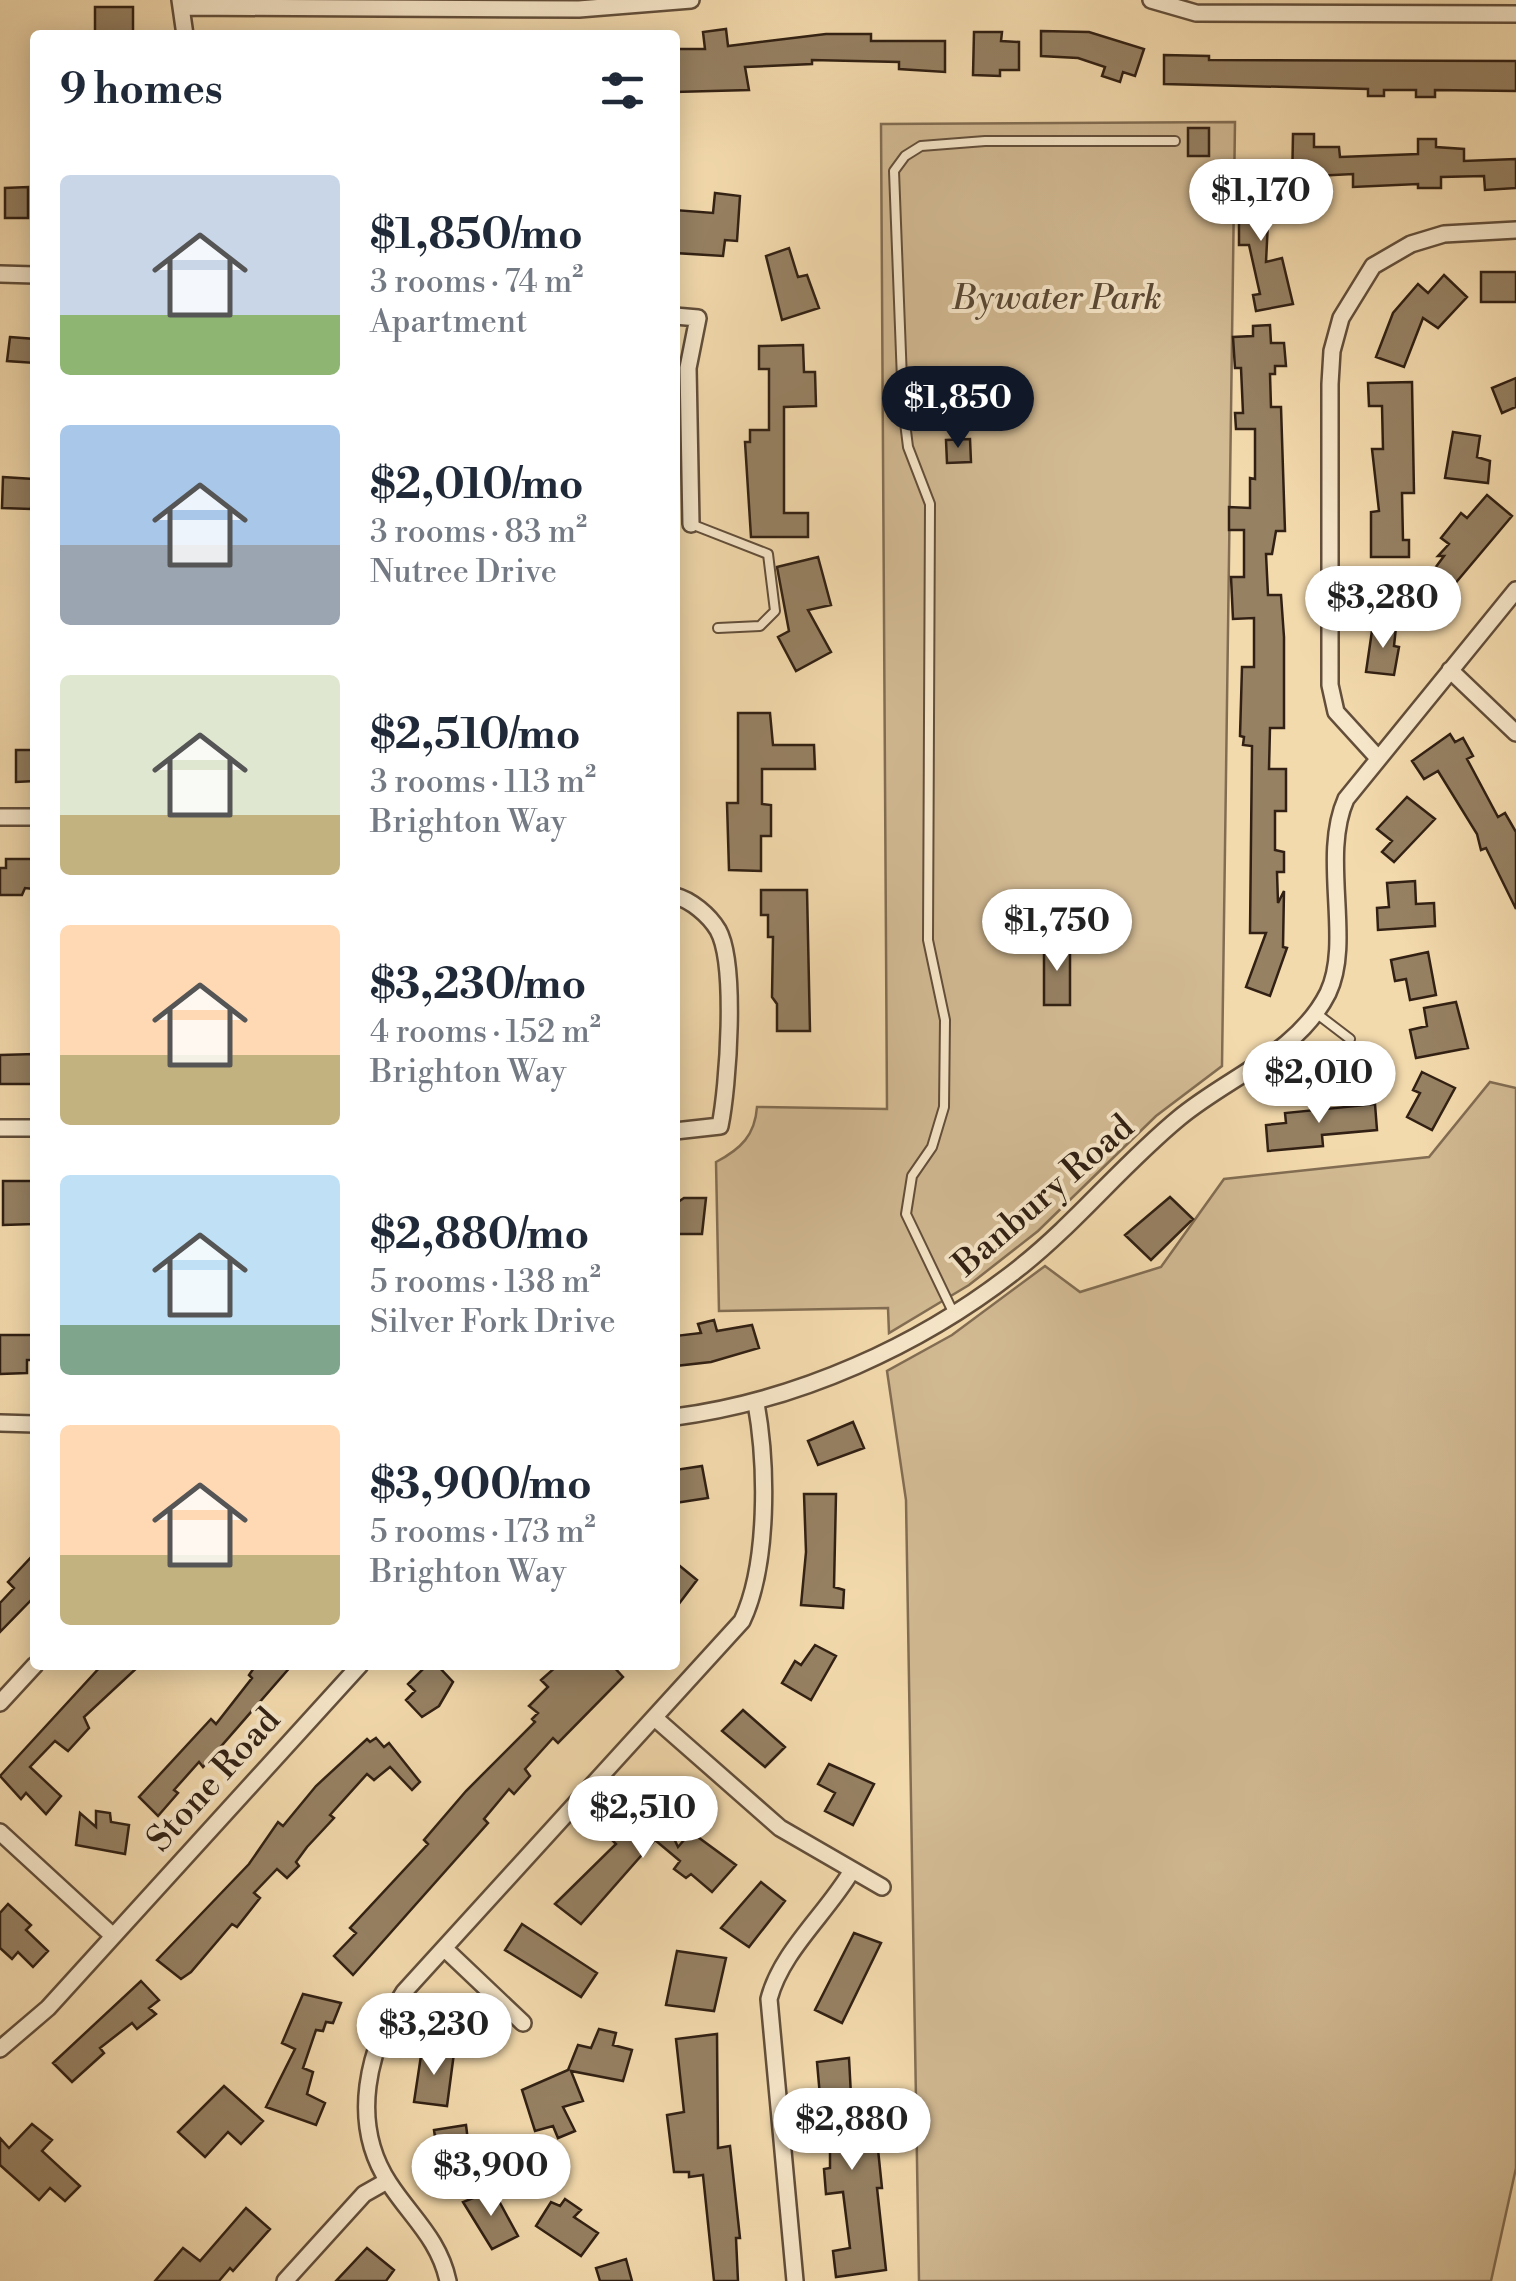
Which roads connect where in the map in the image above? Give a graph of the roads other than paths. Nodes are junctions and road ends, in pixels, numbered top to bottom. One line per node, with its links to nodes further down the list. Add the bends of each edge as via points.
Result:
1 (691, 0): 3 (street, via 580,9)
2 (1151, 0): 4 (street, via 1196,13)
3 (180, 3): 5 (street)
4 (1516, 14)
5 (184, 30)
6 (1175, 140): 25 (lane, via 921,146 894,171 902,406 908,447 930,504 928,940 945,1020 944,1108 932,1147 909,1185 906,1214)
7 (1516, 230): 16 (street, via 1444,234 1374,266 1353,292 1332,351 1330,685 1336,712)
8 (0, 274): 9 (street)
9 (30, 275)
10 (680, 316): 11 (street, via 698,318 688,368)
11 (691, 524): 13 (lane, via 768,554 775,611 760,626)
12 (1516, 590): 14 (street)
13 (718, 628)
14 (1450, 670): 15 (street); 16 (street)
15 (1516, 733)
16 (1377, 757): 20 (street, via 1338,817 1335,967)
17 (0, 817): 18 (street)
18 (30, 817)
19 (680, 899): 24 (street, via 718,929 726,956 728,1089 720,1126)
20 (1316, 1013): 21 (lane); 25 (street, Banbury Road, via 1288,1043 1137,1154 1018,1269)
21 (1350, 1039)
22 (0, 1128): 23 (street)
23 (30, 1128)
24 (680, 1130)
25 (954, 1313): 26 (street, Banbury Road, via 868,1360)
26 (756, 1403): 27 (street, Banbury Road); 33 (street, via 760,1554 752,1599 728,1640)
27 (680, 1417)
28 (0, 1424): 29 (street)
29 (30, 1424)
30 (30, 1670): 32 (street)
31 (355, 1670): 37 (street, Stone Road)
32 (0, 1703)
33 (656, 1719): 35 (street, via 751,1806); 38 (street)
34 (0, 1832): 37 (street)
35 (851, 1872): 36 (street); 44 (street, via 780,1969 769,1999)
36 (882, 1887)
37 (112, 1935): 40 (street, Stone Road, via 48,2008)
38 (445, 1949): 39 (street); 41 (street, via 404,1992 382,2027 369,2068 367,2108)
39 (523, 2023)
40 (0, 2049)
41 (387, 2181): 42 (street, via 364,2194); 43 (street, via 428,2232)
42 (285, 2281)
43 (448, 2281)
44 (795, 2281)

